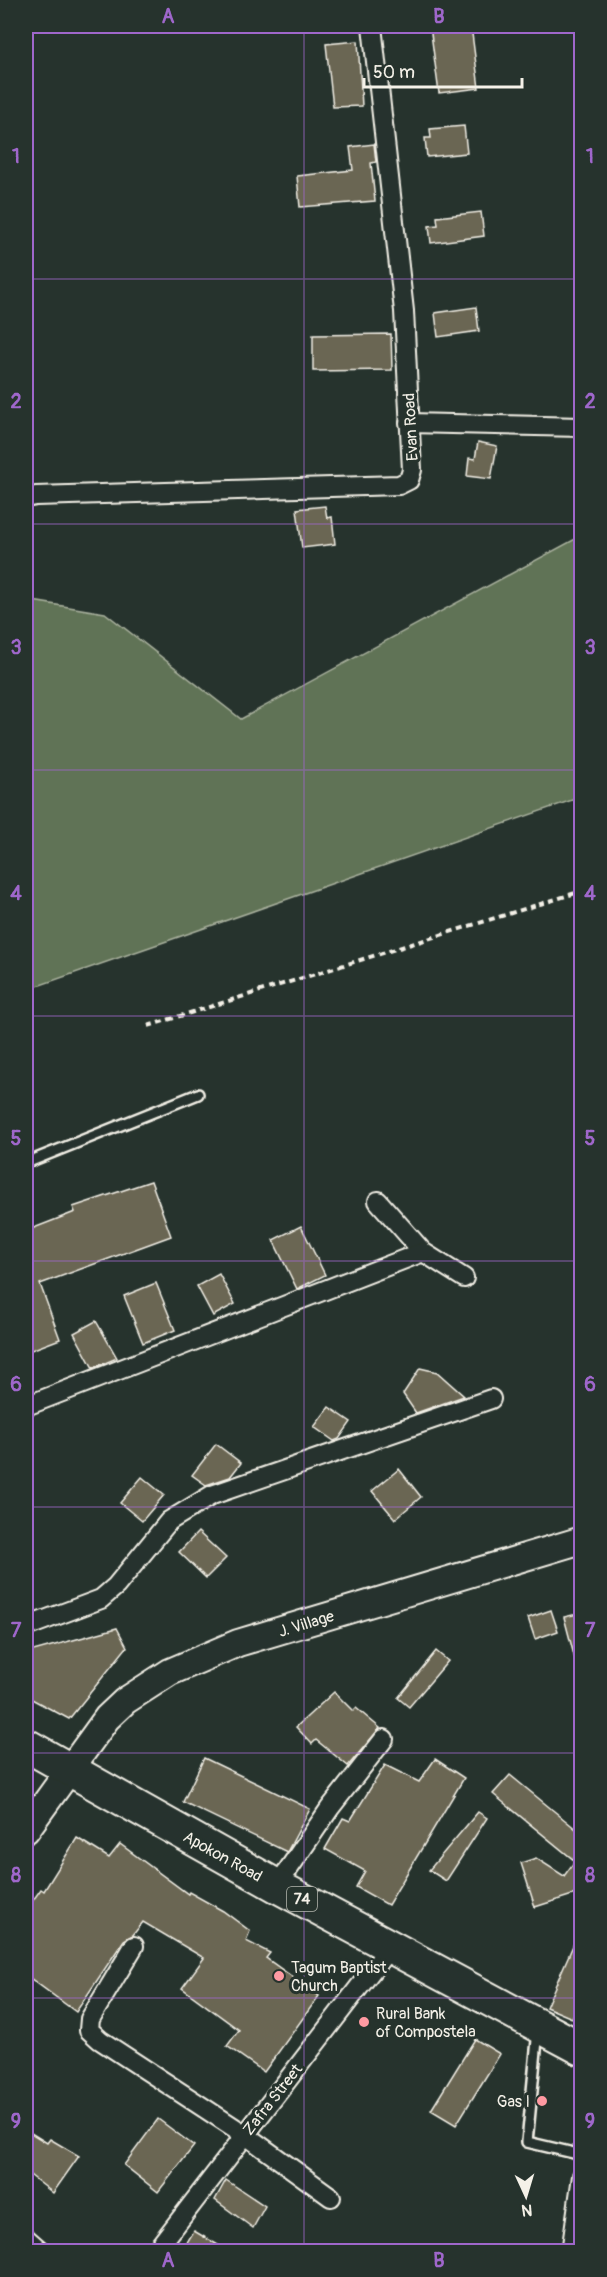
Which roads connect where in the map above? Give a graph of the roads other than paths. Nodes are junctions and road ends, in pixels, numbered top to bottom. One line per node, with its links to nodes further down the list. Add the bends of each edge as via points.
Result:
1 (372, 26): 2 (street, Evan Road, via 404,311)
2 (409, 423): 3 (street); 4 (street, Evan Road, via 411,476 399,485)
3 (582, 427)
4 (26, 498)
5 (198, 1094): 6 (lane)
6 (26, 1163)
7 (378, 1201): 8 (street)
8 (423, 1252): 9 (street); 11 (street)
9 (464, 1278)
10 (491, 1399): 13 (street, via 212,1495 169,1521 101,1599)
11 (26, 1406)
12 (582, 1540): 16 (street, J. Village, via 203,1656 125,1701 106,1718)
13 (26, 1627)
14 (384, 1739): 18 (street, via 330,1808)
15 (26, 1745): 16 (highway, Apokon Road / 74)
16 (68, 1769): 17 (street, J. Village); 18 (highway, Apokon Road / 74)
17 (26, 1830)
18 (277, 1886): 20 (highway, Apokon Road / 74)
19 (134, 1946): 23 (street, via 90,2019 89,2030)
20 (390, 1947): 21 (highway, Apokon Road / 74); 23 (street, Zafra Street)
21 (539, 2026): 22 (highway, Apokon Road / 74); 24 (lane, via 526,2142)
22 (582, 2049)
23 (244, 2134): 26 (street); 29 (street, Zafra Street)
24 (582, 2155)
25 (582, 2176): 30 (street)
26 (331, 2197)
27 (26, 2238): 28 (street)
28 (42, 2252)
29 (155, 2252)
30 (571, 2252)

